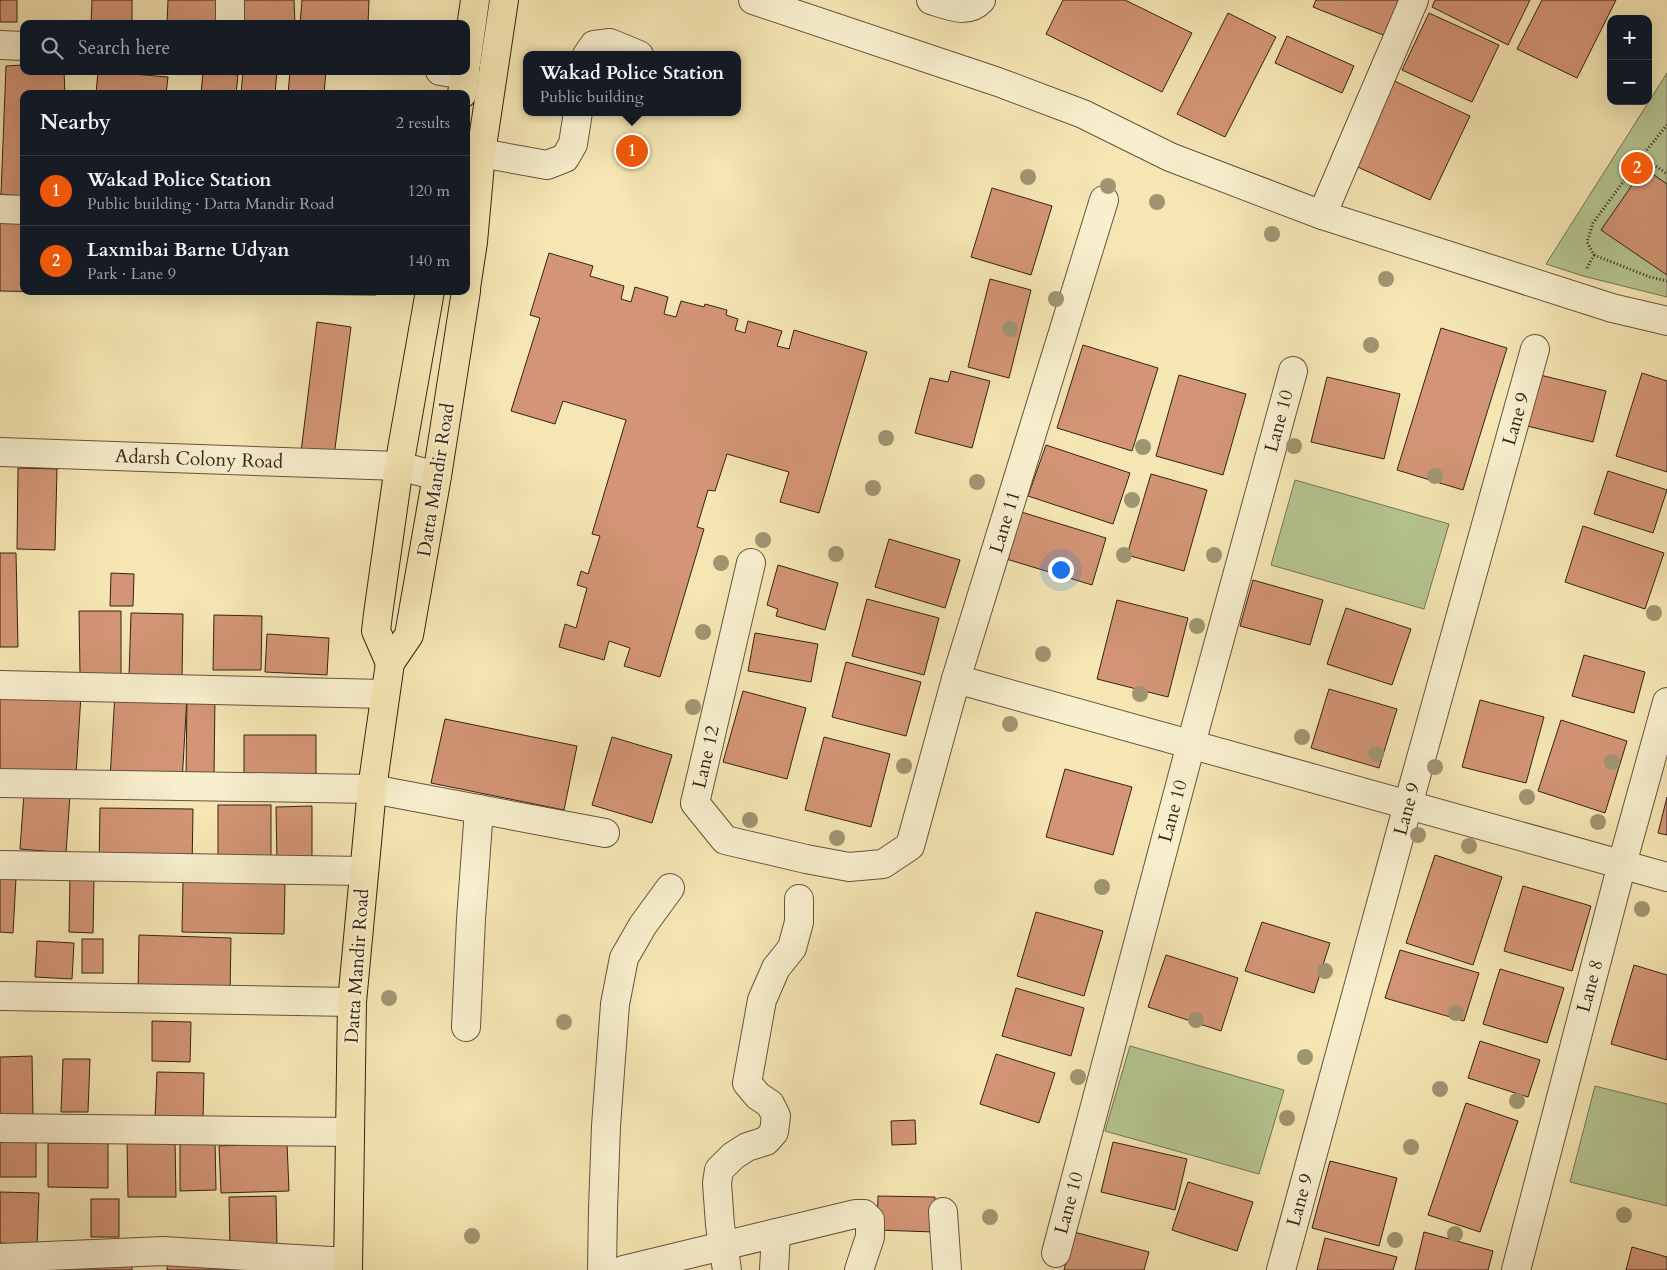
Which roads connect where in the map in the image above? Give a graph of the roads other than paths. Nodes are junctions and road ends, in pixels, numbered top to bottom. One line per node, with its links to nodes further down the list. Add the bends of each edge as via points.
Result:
1 (230, 0): 8 (street)
2 (475, 0): 9 (main road)
3 (504, 0): 15 (main road, Datta Mandir Road)
4 (753, 0): 19 (street, via 1083,114 1170,157)
5 (931, 0): 6 (street, via 957,8 968,8)
6 (981, 0)
7 (1414, 0): 19 (street)
8 (230, 20)
9 (470, 25)
10 (0, 45): 11 (street)
11 (20, 46)
12 (590, 51): 13 (street, via 594,45 610,43)
13 (629, 51)
14 (578, 116): 15 (street, via 574,144 566,158 548,165)
15 (481, 153): 20 (main road, Datta Mandir Road)
16 (1104, 200): 31 (street, Lane 11)
17 (0, 209): 18 (street)
18 (20, 210)
19 (1322, 215): 23 (street, via 1612,308)
20 (470, 242)
21 (429, 295): 27 (main road, Datta Mandir Road)
22 (465, 295): 28 (main road, Datta Mandir Road)
23 (1667, 321)
24 (1535, 349): 38 (street, Lane 9)
25 (1293, 371): 35 (street, Lane 10)
26 (0, 452): 27 (street, Adarsh Colony Road)
27 (399, 466): 28 (street, Adarsh Colony Road); 30 (main road, Datta Mandir Road, via 376,631)
28 (437, 476): 30 (main road, Datta Mandir Road, via 409,635)
29 (752, 563): 41 (street, Lane 12, via 695,803 725,840 849,867 884,864)
30 (390, 663): 33 (main road, Datta Mandir Road)
31 (956, 679): 35 (street); 41 (street, Lane 11)
32 (0, 685): 33 (street)
33 (385, 694): 37 (main road, Datta Mandir Road)
34 (1667, 702): 43 (street, Lane 8)
35 (1191, 744): 38 (street); 55 (street, Lane 10)
36 (0, 783): 37 (street)
37 (372, 789): 39 (street); 44 (main road, Datta Mandir Road)
38 (1408, 805): 43 (street); 64 (street, Lane 9)
39 (479, 809): 40 (street); 50 (street)
40 (605, 833)
41 (910, 846)
42 (0, 864): 44 (street)
43 (1622, 864): 45 (street); 65 (street, Lane 8)
44 (364, 871): 49 (main road, Datta Mandir Road)
45 (1667, 877)
46 (670, 888): 59 (street, via 624,958 615,1004 606,1126)
47 (799, 899): 57 (street, via 799,922 792,948 776,968 762,1000 747,1083 770,1104 776,1116 774,1132 766,1141 733,1156 719,1170 719,1217)
48 (0, 996): 49 (street)
49 (352, 1002): 52 (main road, Datta Mandir Road)
50 (466, 1027)
51 (0, 1128): 52 (street)
52 (350, 1132): 58 (main road, Datta Mandir Road)
53 (943, 1212): 63 (street)
54 (776, 1233): 57 (street); 61 (street); 62 (street, via 864,1214 870,1220 870,1237)
55 (1056, 1253)
56 (0, 1258): 58 (street, via 163,1251)
57 (725, 1258): 60 (street)
58 (348, 1266)
59 (602, 1270)
60 (623, 1270)
61 (774, 1270)
62 (859, 1270)
63 (947, 1270)
64 (1281, 1270)
65 (1516, 1270)

